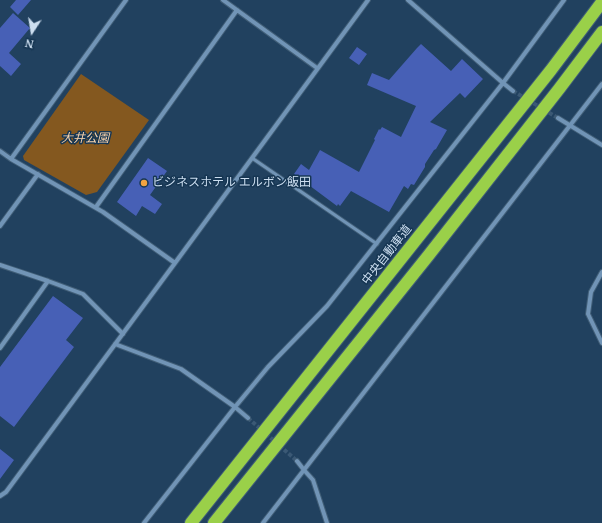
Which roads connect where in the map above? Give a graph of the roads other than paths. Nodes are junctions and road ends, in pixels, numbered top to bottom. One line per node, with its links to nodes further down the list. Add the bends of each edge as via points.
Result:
1 (126, 0): 18 (street)
2 (223, 0): 7 (street)
3 (368, 0): 9 (street)
4 (408, 0): 10 (street)
5 (564, 0): 10 (street)
6 (602, 2): 37 (highway, 中央自動車道, via 551,70)
7 (238, 10): 9 (street); 20 (street)
8 (602, 32): 38 (highway, via 428,256)
9 (317, 68): 17 (street)
10 (503, 83): 12 (street); 22 (street)
11 (602, 84): 14 (street)
12 (513, 91)
13 (558, 118): 14 (street)
14 (570, 126): 15 (street); 34 (street)
15 (602, 144)
16 (0, 151): 18 (street)
17 (252, 158): 22 (lane); 23 (street)
18 (11, 159): 19 (street)
19 (38, 174): 20 (street); 21 (street)
20 (96, 208): 23 (street)
21 (0, 226)
22 (377, 244): 31 (street, via 328,306 268,367)
23 (175, 263): 27 (street)
24 (0, 265): 26 (street)
25 (602, 272): 28 (street, via 591,292 588,314)
26 (48, 281): 27 (street, via 83,294); 30 (street)
27 (123, 334): 29 (street)
28 (602, 343)
29 (115, 344): 31 (street, via 181,369); 35 (street, via 6,492)
30 (0, 348)
31 (235, 406): 32 (street); 36 (street)
32 (248, 418)
33 (297, 461): 34 (street)
34 (304, 470): 39 (street); 40 (street, via 313,480)
35 (0, 496)
36 (144, 523)
37 (191, 523)
38 (214, 523)
39 (262, 523)
40 (327, 523)

